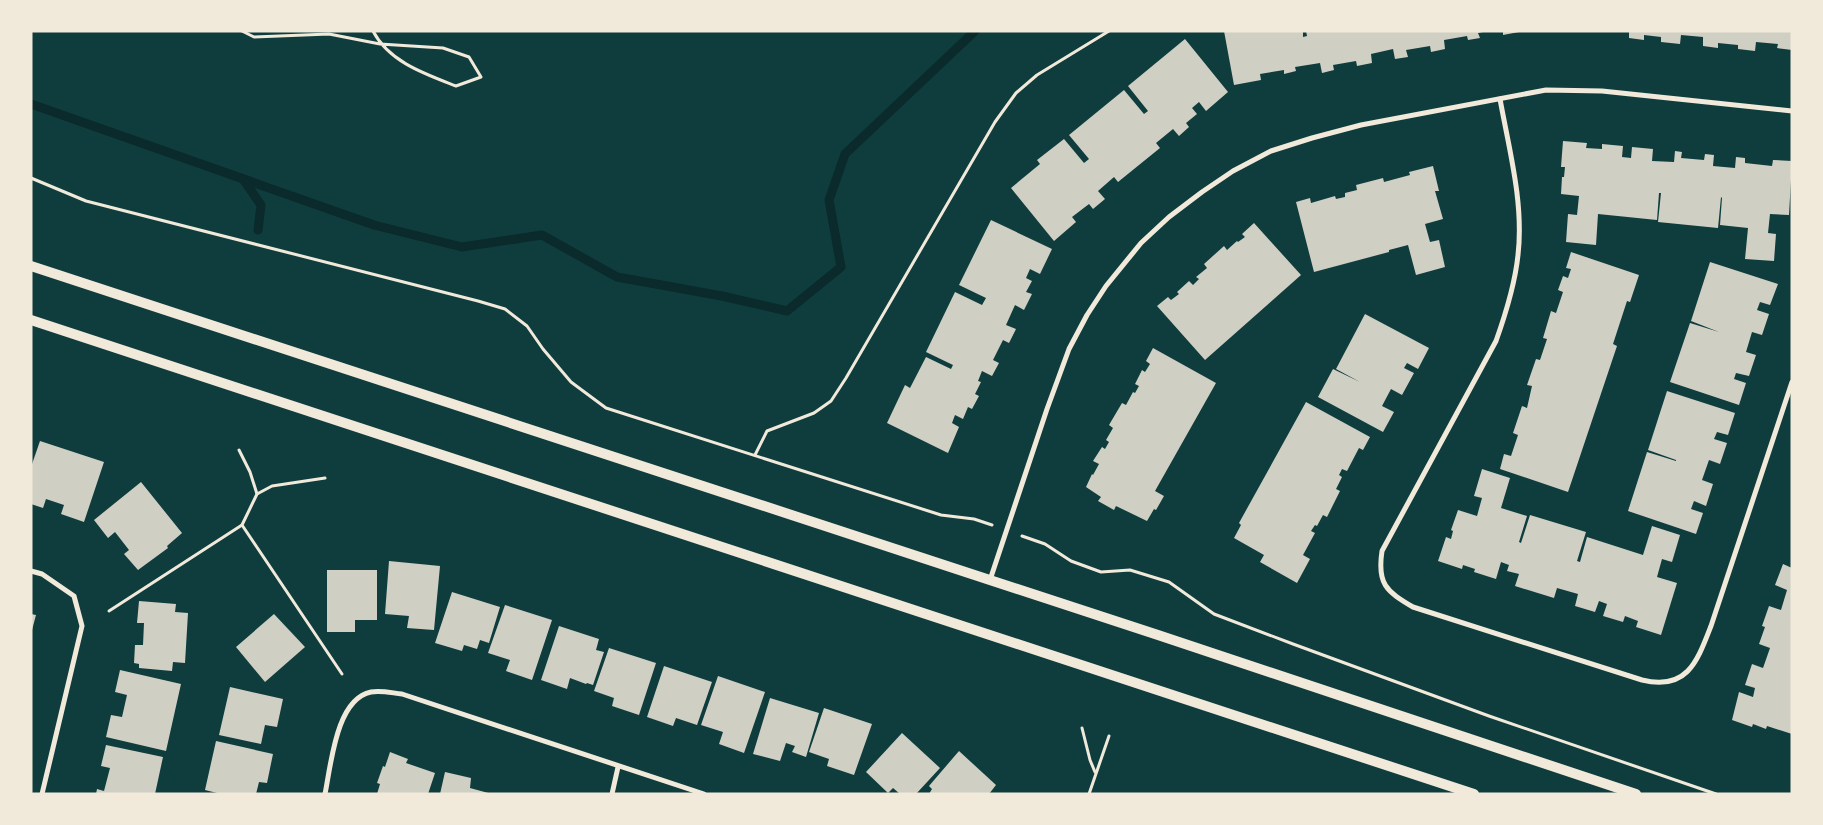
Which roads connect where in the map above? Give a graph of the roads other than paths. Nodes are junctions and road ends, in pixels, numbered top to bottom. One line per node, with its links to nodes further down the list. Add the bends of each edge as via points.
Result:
1 (1500, 98): 2 (street, via 1546,90 1602,91); 5 (street, via 1517,194 1518,256 1496,341 1382,551 1382,579 1390,594 1413,607 1642,680 1656,684 1679,678 1687,673 1700,655); 7 (street, via 1361,125 1271,152 1233,171 1202,192 1141,243 1106,286 1069,349)
2 (1792, 111)
3 (31, 266): 7 (main road)
4 (31, 320): 13 (main road)
5 (1792, 382)
6 (31, 571): 9 (street, via 42,574 74,596 82,626)
7 (990, 580): 14 (main road)
8 (618, 767): 10 (street, via 402,694 371,692 357,698 343,717); 11 (street); 12 (street)
9 (42, 794)
10 (325, 794)
11 (612, 794)
12 (704, 794)
13 (1474, 794)
14 (1636, 794)

